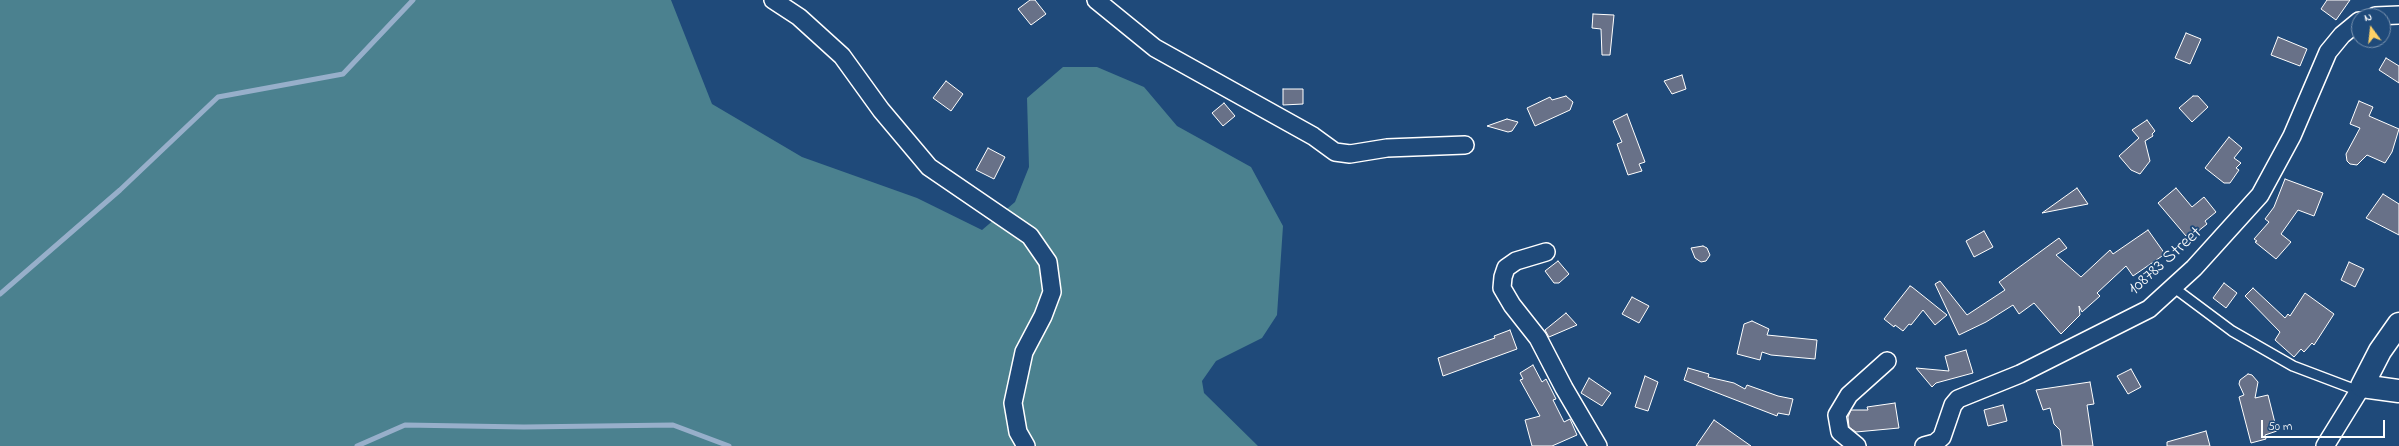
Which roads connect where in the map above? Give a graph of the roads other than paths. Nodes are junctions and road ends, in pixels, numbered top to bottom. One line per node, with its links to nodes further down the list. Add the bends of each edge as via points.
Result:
1 (773, 0): 11 (street, via 799,17 842,56 881,110 929,167 1030,236 1048,262 1052,292 1024,352 1013,403 1018,432)
2 (1096, 0): 4 (street, via 1155,48 1313,136 1335,152 1350,154 1386,148)
3 (2351, 28): 6 (street, 108783 Street, via 2328,52 2292,136 2260,195 2228,233)
4 (1464, 145)
5 (1546, 252): 12 (street, via 1516,261 1506,268 1502,288 1538,338)
6 (2173, 287): 9 (lane, via 2232,331 2293,366); 14 (street, 108783 Street, via 2149,309 2020,374 1958,399 1953,405 1942,436 1935,443)
7 (2399, 324): 9 (street, via 2380,351)
8 (1887, 361): 13 (street, via 1849,395 1837,415 1840,432)
9 (2360, 388): 10 (street); 15 (street)
10 (2399, 391)
11 (1026, 446)
12 (1598, 446)
13 (1858, 446)
14 (1924, 446)
15 (2325, 446)

